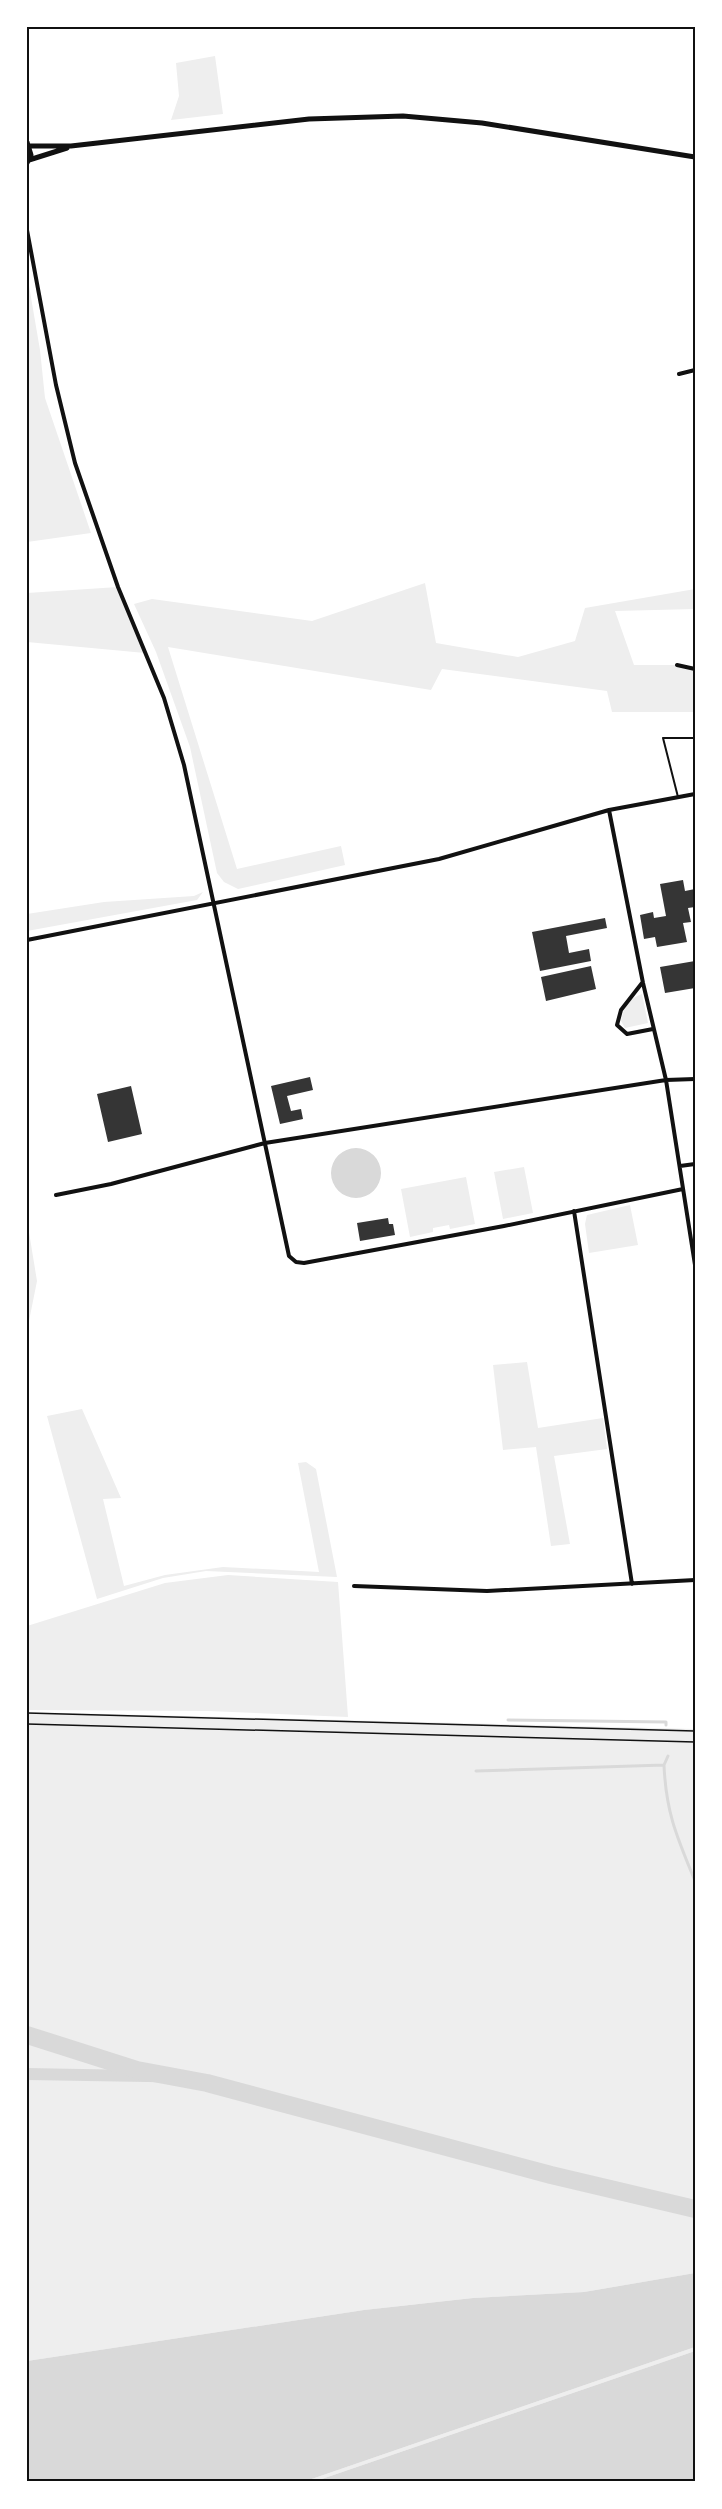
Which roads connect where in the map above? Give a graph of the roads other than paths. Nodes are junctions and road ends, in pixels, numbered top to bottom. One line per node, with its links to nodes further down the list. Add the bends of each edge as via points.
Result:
1 (28, 144): 2 (main road); 4 (main road)
2 (71, 147): 3 (main road, via 309,119 403,116 482,123); 4 (main road)
3 (695, 157)
4 (28, 161)
5 (27, 230): 14 (street, via 75,463 118,587 164,698 184,765)
6 (695, 370): 7 (street)
7 (679, 374)
8 (677, 665): 9 (street)
9 (695, 669)
10 (695, 738): 12 (lane, via 663,738)
11 (695, 794): 12 (street)
12 (678, 797): 13 (street)
13 (609, 810): 14 (street, via 439,859); 16 (street)
14 (214, 904): 15 (street); 20 (street)
15 (27, 940)
16 (643, 983): 17 (street); 17 (street, via 628,998 617,1025 627,1034)
17 (653, 1029): 19 (street)
18 (695, 1079): 19 (street)
19 (666, 1080): 20 (street); 22 (street)
20 (264, 1143): 24 (street); 25 (street, via 288,1254 296,1262)
21 (695, 1164): 22 (street)
22 (680, 1166): 23 (street)
23 (683, 1188): 25 (street); 26 (street)
24 (56, 1195)
25 (574, 1211): 28 (street)
26 (695, 1265)
27 (695, 1580): 28 (street)
28 (632, 1584): 29 (street, via 487,1591)
29 (354, 1586)

